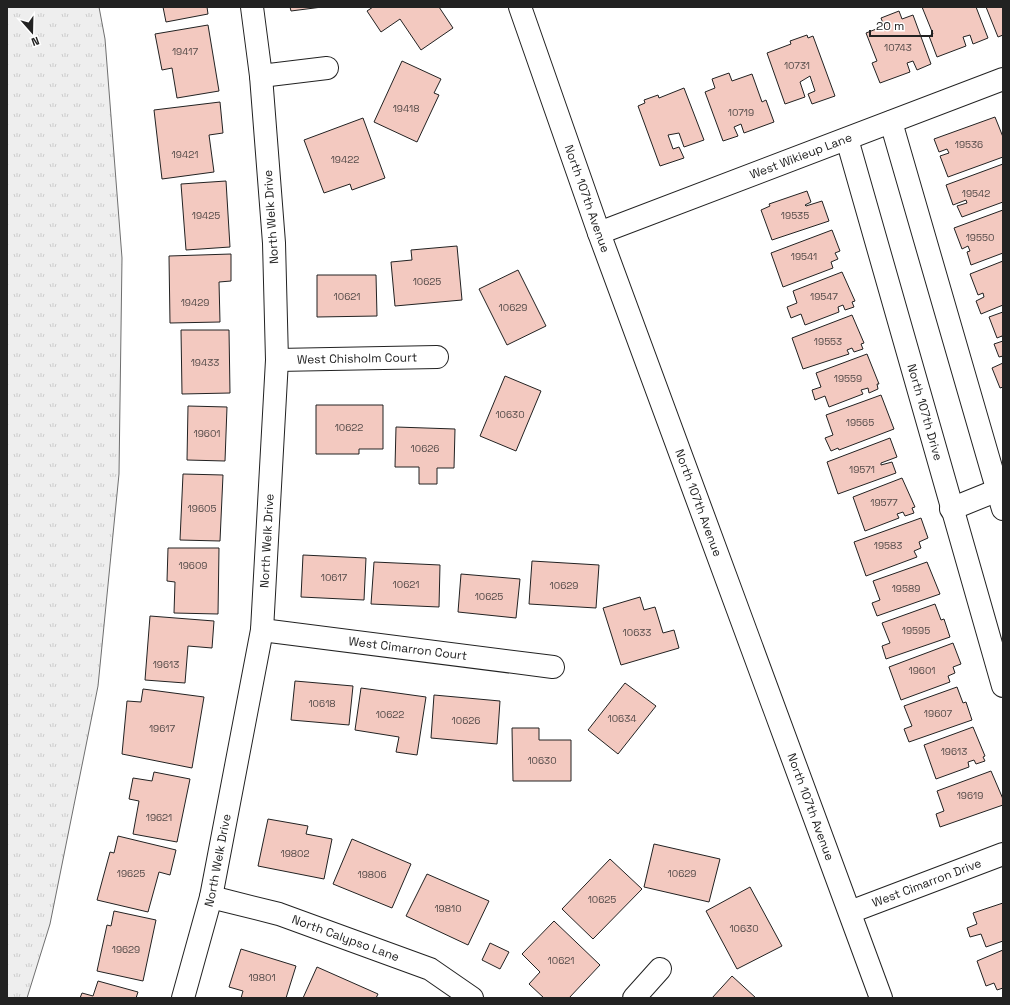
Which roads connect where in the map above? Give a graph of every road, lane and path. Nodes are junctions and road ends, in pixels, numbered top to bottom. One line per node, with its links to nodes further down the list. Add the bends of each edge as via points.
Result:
1 (252, 7): 4 (street, North Welk Drive)
2 (520, 7): 8 (street, North 107th Avenue)
3 (327, 68): 4 (street)
4 (261, 76): 10 (street, North Welk Drive, via 274,243)
5 (1003, 79): 6 (street, West Wikieup Lane)
6 (891, 122): 7 (street, West Wikieup Lane); 11 (street)
7 (847, 139): 8 (street, West Wikieup Lane); 12 (street, North 107th Drive)
8 (599, 233): 18 (street, North 107th Avenue)
9 (437, 357): 10 (street, West Chisholm Court)
10 (277, 360): 13 (street, North Welk Drive)
11 (1001, 496): 12 (street)
12 (951, 509): 15 (street, North 107th Drive)
13 (262, 630): 14 (street, West Cimarron Court); 17 (street, North Welk Drive)
14 (553, 667)
15 (1003, 686)
16 (1003, 854): 18 (street, West Cimarron Drive)
17 (211, 897): 20 (street, North Welk Drive); 21 (street, North Calypso Lane, via 279,914 430,969)
18 (850, 912): 23 (street, North 107th Avenue)
19 (660, 969): 22 (street)
20 (182, 998)
21 (472, 998)
22 (634, 998)
23 (881, 998)

